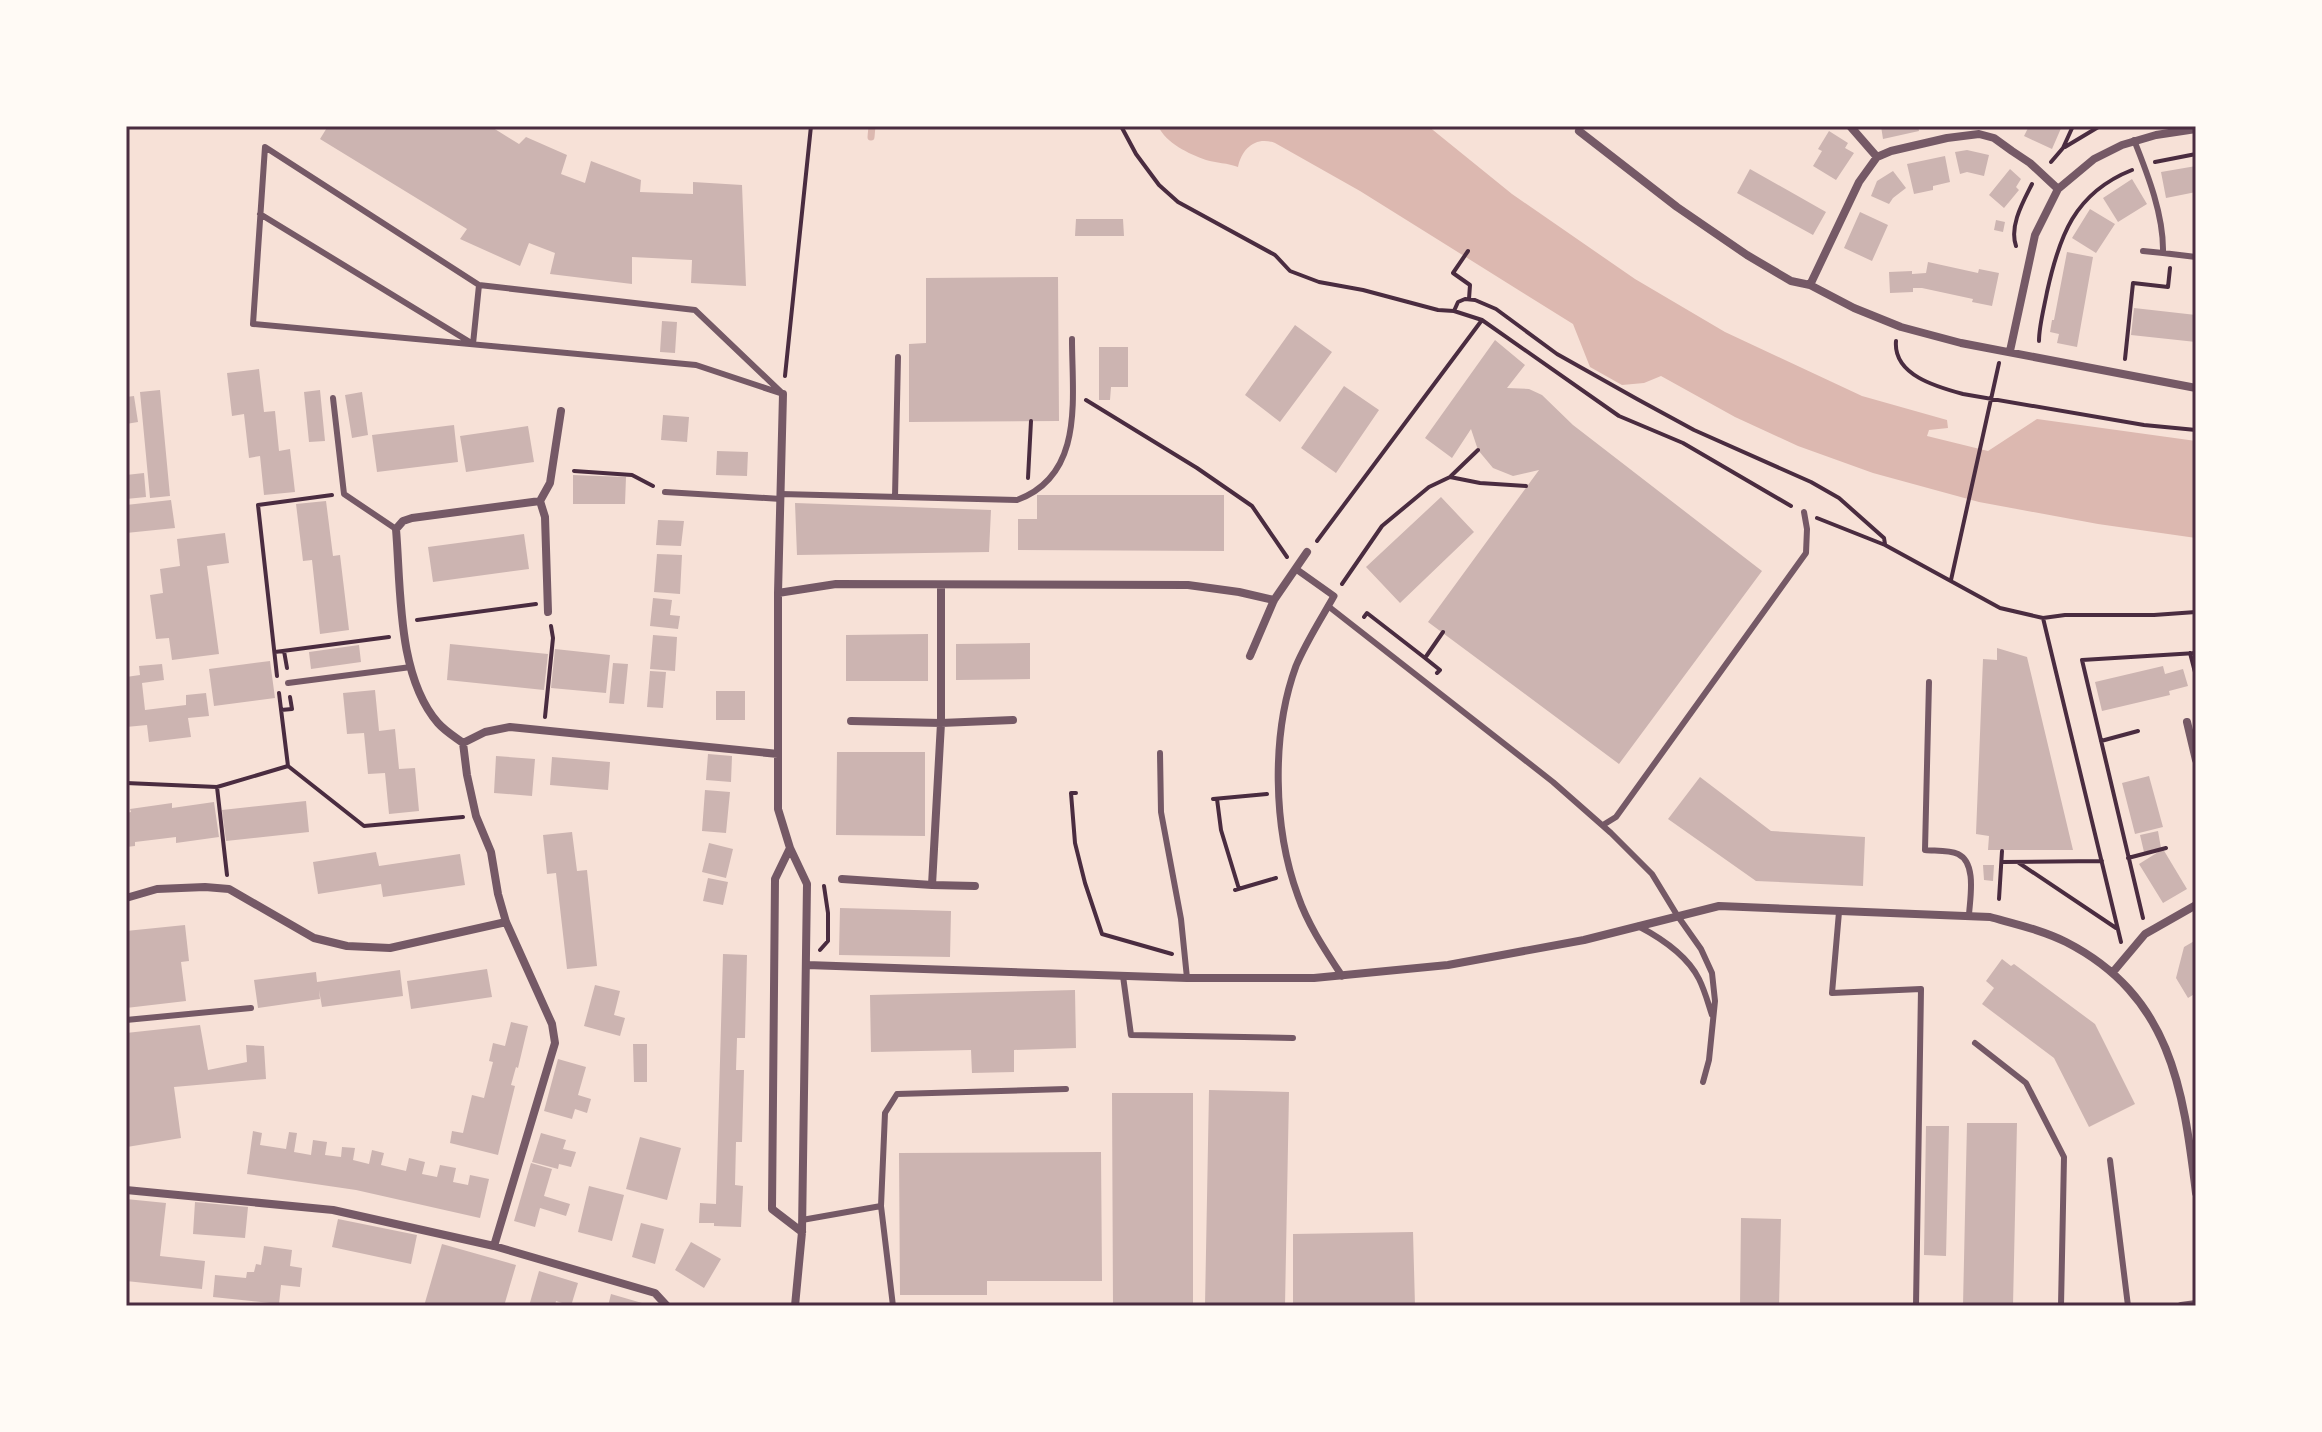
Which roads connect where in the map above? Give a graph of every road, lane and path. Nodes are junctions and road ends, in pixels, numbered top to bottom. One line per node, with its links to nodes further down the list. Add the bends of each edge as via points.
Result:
1 (811, 126): 34 (path)
2 (1121, 126): 22 (path, via 1159,185 1178,202 1275,255 1290,271)
3 (1850, 126): 11 (street)
4 (2100, 126): 9 (path)
5 (2196, 129): 8 (street)
6 (1979, 130): 11 (street); 13 (street)
7 (1579, 131): 20 (street, via 1747,255 1791,281)
8 (2134, 140): 12 (lane); 13 (street, via 2094,159)
9 (2063, 148)
10 (2196, 154): 12 (path)
11 (1877, 157): 20 (street, via 1859,182)
12 (2144, 165): 17 (lane); 27 (path, via 2090,196 2061,238 2038,341)
13 (2058, 189): 28 (street, via 2035,235)
14 (260, 214): 19 (lane, via 265,147); 26 (lane); 26 (lane, via 253,324)
15 (1468, 251): 21 (path, via 1453,273 1470,285)
16 (2143, 251): 17 (lane)
17 (2167, 253): 18 (lane); 31 (path, via 2168,287 2133,283)
18 (2196, 257)
19 (479, 285): 26 (lane); 34 (lane, via 695,310)
20 (1810, 285): 24 (street)
21 (1469, 299): 22 (path, via 1458,302); 51 (path, via 1496,309 1557,354 1694,430 1839,498 1884,538)
22 (1454, 311): 23 (path)
23 (1482, 320): 49 (path, via 1619,416 1683,443); 52 (path)
24 (1901, 327): 28 (street); 38 (path, via 1895,345 1898,356 1935,387)
25 (1072, 339): 33 (lane)
26 (473, 344): 34 (lane, via 696,365)
27 (2049, 344)
28 (2010, 351): 31 (street)
29 (898, 357): 46 (lane)
30 (1997, 373): 54 (path)
31 (2123, 375): 32 (street)
32 (2196, 388)
33 (1072, 392): 47 (lane, via 1072,422 1060,466); 53 (path, via 1252,506)
34 (783, 394): 45 (street)
35 (333, 398): 44 (lane)
36 (561, 411): 48 (street, via 550,483)
37 (1031, 421): 47 (path)
38 (2196, 430)
39 (1478, 450): 41 (path)
40 (574, 471): 43 (path, via 632,475)
41 (1450, 477): 42 (path); 57 (path, via 1429,487 1382,526)
42 (1526, 486)
43 (665, 492): 45 (lane)
44 (344, 494): 50 (lane); 67 (path, via 258,505)
45 (781, 497): 46 (lane); 56 (street)
46 (895, 497): 47 (lane)
47 (1027, 497)
48 (540, 501): 50 (street, via 412,518); 60 (street)
49 (1804, 512): 51 (path); 94 (lane, via 1806,553 1616,817)
50 (396, 529): 64 (street)
51 (1885, 545): 54 (path)
52 (1307, 552): 53 (street)
53 (1296, 569): 57 (street); 58 (street)
54 (1951, 580): 63 (path, via 2000,608)
55 (941, 585): 56 (street, via 836,584); 58 (street, via 1188,585); 79 (street)
56 (778, 593): 85 (street)
57 (1334, 596): 59 (street)
58 (1274, 600): 69 (street)
59 (1328, 606): 92 (street, via 1297,665 1285,705); 94 (lane)
60 (547, 607): 64 (path); 80 (path, via 553,638)
61 (2196, 612): 63 (path)
62 (1364, 617): 70 (path, via 1367,613)
63 (2043, 618): 99 (path)
64 (404, 622): 66 (street)
65 (1443, 632): 70 (path)
66 (404, 635): 67 (path); 71 (street)
67 (274, 652): 87 (path)
68 (2193, 653): 73 (path); 82 (path, via 2082,660)
69 (1250, 656)
70 (1425, 658): 72 (path)
71 (411, 667): 75 (lane); 83 (street, via 439,725)
72 (1440, 670)
73 (2196, 676)
74 (1929, 682): 113 (lane, via 1925,850 1956,853 1964,859 1969,867)
75 (288, 683)
76 (1013, 720): 79 (street)
77 (851, 721): 79 (street)
78 (2187, 722): 86 (street)
79 (941, 723): 105 (street)
80 (544, 730): 83 (street, via 510,727); 85 (street)
81 (2138, 731): 82 (path)
82 (2101, 741): 98 (path)
83 (463, 743): 93 (street)
84 (1160, 753): 118 (lane, via 1161,812)
85 (778, 754): 95 (street, via 778,809)
86 (2196, 760)
87 (288, 766): 90 (path); 93 (path, via 364,826)
88 (126, 776): 89 (path)
89 (126, 783): 90 (path)
90 (217, 787): 107 (path)
91 (1076, 793): 118 (path, via 1071,793 1075,843 1102,934)
92 (1277, 793): 102 (street); 102 (path, via 1215,799 1237,889)
93 (476, 816): 115 (street, via 491,852)
94 (1603, 825): 112 (lane, via 1652,874)
95 (790, 848): 120 (street, via 807,884); 139 (street, via 775,879 772,1209)
96 (2166, 848): 98 (path)
97 (2002, 851): 100 (path)
98 (2128, 858): 114 (path)
99 (2102, 861): 101 (path); 117 (path)
100 (2002, 862): 101 (path); 109 (path)
101 (2019, 863): 117 (path)
102 (1290, 874): 123 (street, via 1310,923)
103 (842, 879): 105 (street)
104 (823, 884): 120 (path, via 828,941)
105 (932, 885): 106 (street)
106 (975, 886)
107 (229, 889): 108 (street, via 157,889); 115 (street, via 314,938 347,946 390,948)
108 (126, 898)
109 (1999, 899)
110 (2196, 905): 119 (street, via 2145,934)
111 (1839, 912): 112 (street, via 1719,906); 113 (street); 145 (lane, via 1832,993 1921,989)
112 (1677, 915): 116 (street); 126 (lane, via 1708,963 1715,989)
113 (1969, 915): 121 (street, via 2064,941)
114 (2143, 918)
115 (506, 922): 140 (street, via 552,1024 555,1043)
116 (1638, 926): 123 (street, via 1448,965); 126 (lane, via 1691,966)
117 (2118, 930): 119 (path)
118 (1186, 957): 124 (lane)
119 (2125, 957): 121 (street)
120 (807, 965): 122 (street); 138 (street)
121 (2113, 972): 132 (street, via 2135,996 2164,1045)
122 (1123, 976): 124 (street); 128 (lane, via 1131,1035)
123 (1342, 976): 124 (street)
124 (1187, 978)
125 (251, 1008): 127 (lane)
126 (1712, 1016): 130 (lane)
127 (126, 1020)
128 (1293, 1038)
129 (1975, 1043): 146 (lane, via 2026,1083 2064,1157)
130 (1703, 1082)
131 (1066, 1089): 137 (lane, via 897,1094 885,1113)
132 (2193, 1138): 134 (street)
133 (2110, 1160): 147 (lane)
134 (2195, 1178): 136 (street)
135 (126, 1190): 140 (street, via 333,1210)
136 (2196, 1193)
137 (881, 1206): 138 (lane); 144 (lane)
138 (802, 1220): 139 (street)
139 (802, 1232): 143 (street)
140 (494, 1246): 142 (street, via 655,1293)
141 (2196, 1304): 148 (street)
142 (667, 1306)
143 (795, 1306)
144 (893, 1306)
145 (1916, 1306)
146 (2061, 1306)
147 (2128, 1306)
148 (2181, 1306)

